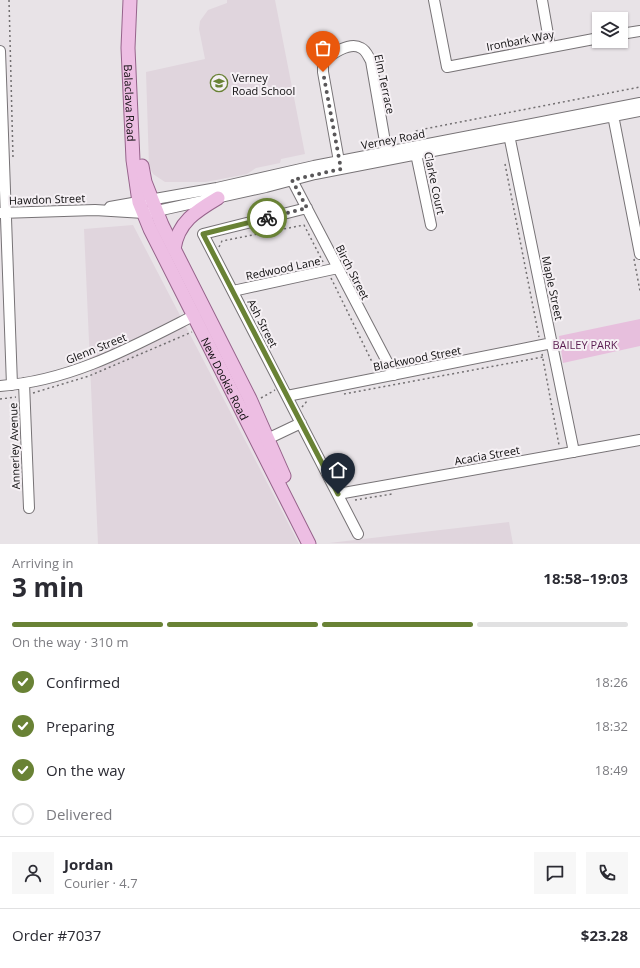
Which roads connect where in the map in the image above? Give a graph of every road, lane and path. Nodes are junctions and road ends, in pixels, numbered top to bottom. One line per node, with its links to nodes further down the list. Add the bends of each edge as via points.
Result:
1 (434, 0): 7 (street, Ironbark Way, via 447,67)
2 (542, 0): 7 (street)
3 (130, 2): 20 (main road, Balaclava Road, via 136,44 142,172)
4 (640, 31): 5 (street)
5 (628, 33)
6 (592, 39): 7 (street, Ironbark Way)
7 (550, 46)
8 (0, 51): 22 (street)
9 (640, 87): 14 (path, via 419,130 414,132)
10 (640, 103): 12 (street, Verney Road)
11 (640, 111): 12 (street, Verney Road)
12 (612, 113): 13 (street, Verney Road); 25 (street)
13 (509, 133): 14 (street, Verney Road); 29 (street, Maple Street)
14 (412, 150): 15 (street, Verney Road); 23 (street, Clarke Court)
15 (387, 156): 17 (street, Verney Road); 17 (street, Elm Terrace, via 370,61 366,51 353,46 330,55 323,62)
16 (504, 160): 30 (path)
17 (340, 165): 18 (street, Verney Road); 20 (street, Verney Road, via 217,188)
18 (292, 180): 19 (street, Verney Road); 21 (street, Birch Street)
19 (218, 198): 20 (street, Verney Road); 24 (main road, via 199,209 183,223)
20 (148, 206): 22 (street, Hawdon Street); 24 (main road, New Dookie Road); 28 (main road, New Dookie Road, via 150,229)
21 (307, 208): 26 (street, Birch Street); 27 (street, Ash Street, via 203,234)
22 (3, 212): 34 (street)
23 (431, 225)
24 (174, 249): 44 (main road, New Dookie Road, via 223,344)
25 (640, 254)
26 (338, 268): 27 (street, Redwood Lane); 32 (street, Birch Street)
27 (233, 291): 36 (street, Ash Street)
28 (194, 315): 33 (street, Glenn Street, via 118,354 84,368); 44 (main road, New Dookie Road)
29 (552, 343): 30 (street, Blackwood Street); 46 (street, Maple Street)
30 (540, 345): 31 (path); 32 (street, Blackwood Street)
31 (543, 357): 37 (path); 45 (path)
32 (394, 375): 38 (street, Blackwood Street)
33 (24, 383): 34 (street, Glenn Street); 48 (street, Annerley Avenue)
34 (12, 385): 35 (street, Glenn Street)
35 (0, 386)
36 (282, 386): 38 (street, Ash Street); 39 (path)
37 (344, 394)
38 (287, 396): 42 (street, Ash Street)
39 (259, 399)
40 (313, 400): 41 (path, via 306,402)
41 (300, 411)
42 (301, 423): 44 (street); 47 (street, Ash Street)
43 (640, 440): 46 (street, Acacia Street)
44 (263, 441): 50 (main road, New Dookie Road); 51 (main road, New Dookie Road, via 283,474)
45 (560, 447)
46 (574, 452): 47 (street, Acacia Street)
47 (338, 494): 49 (street, Ash Street)
48 (28, 508)
49 (358, 534)
50 (309, 544)
51 (318, 544)

